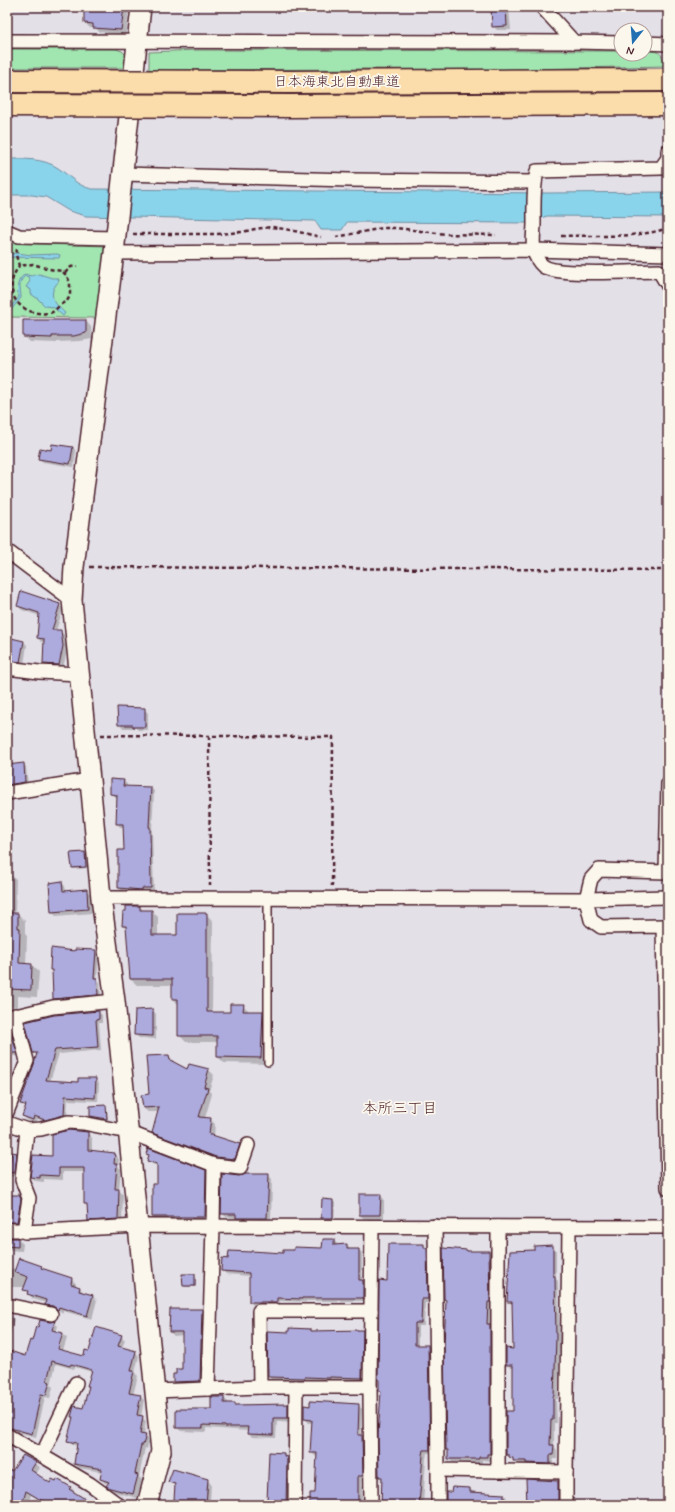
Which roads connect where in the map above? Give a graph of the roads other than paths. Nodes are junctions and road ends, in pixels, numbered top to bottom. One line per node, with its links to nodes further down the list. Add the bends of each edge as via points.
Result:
1 (141, 7): 3 (street)
2 (542, 7): 5 (street)
3 (137, 40): 4 (street); 5 (street); 14 (street)
4 (7, 41)
5 (574, 42): 6 (street)
6 (613, 43)
7 (653, 43): 8 (street)
8 (668, 44)
9 (668, 80): 10 (highway, 日本海東北自動車道, bridge)
10 (7, 81)
11 (668, 104): 12 (highway, 日本海東北自動車道, bridge)
12 (7, 105)
13 (668, 151): 15 (street, via 668,158 661,168 537,171)
14 (123, 174): 15 (street); 17 (street)
15 (535, 182): 18 (street)
16 (7, 231): 17 (street, via 19,236)
17 (121, 242): 18 (street); 22 (street, via 74,567)
18 (534, 250): 19 (street); 20 (street, via 542,266 549,269 567,272 659,271)
19 (668, 254)
20 (668, 286)
21 (7, 551): 22 (street)
22 (72, 600): 24 (street)
23 (7, 668): 24 (street)
24 (80, 674): 25 (street)
25 (90, 780): 27 (street); 29 (street)
26 (668, 782): 31 (street, via 666,872 599,870 591,879)
27 (7, 793)
28 (668, 897): 31 (street)
29 (101, 898): 30 (street); 32 (street)
30 (268, 898): 31 (street); 34 (lane)
31 (586, 899): 41 (street, via 591,920 601,927 663,926)
32 (115, 1001): 33 (street, via 53,1007); 38 (street)
33 (11, 1016): 35 (street, via 28,1061)
34 (268, 1062)
35 (7, 1112)
36 (7, 1123): 37 (street)
37 (27, 1130): 38 (street, via 68,1122); 50 (street, via 22,1180 29,1198)
38 (128, 1132): 40 (street); 42 (street)
39 (248, 1145): 40 (street, via 240,1168)
40 (214, 1166): 44 (street)
41 (668, 1188)
42 (138, 1226): 44 (street); 50 (street); 59 (street)
43 (436, 1226): 45 (street); 47 (street); 62 (street)
44 (213, 1227): 45 (street); 58 (street)
45 (372, 1227): 52 (street)
46 (668, 1227): 48 (street)
47 (498, 1228): 48 (street); 63 (street)
48 (569, 1228): 64 (street)
49 (7, 1230): 50 (street)
50 (24, 1231)
51 (7, 1305): 53 (street)
52 (371, 1311): 55 (street, via 259,1310); 57 (street)
53 (51, 1314)
54 (76, 1382): 61 (street)
55 (260, 1387): 56 (street); 58 (street)
56 (296, 1387): 57 (street); 67 (street)
57 (370, 1387): 68 (street)
58 (208, 1389): 59 (street)
59 (155, 1391): 66 (street, via 161,1451)
60 (8, 1439): 61 (street)
61 (42, 1455): 65 (street)
62 (438, 1470): 63 (street); 69 (street)
63 (498, 1471): 64 (street)
64 (566, 1472): 70 (street)
65 (119, 1505)
66 (147, 1505)
67 (295, 1505)
68 (371, 1505)
69 (438, 1505)
70 (566, 1505)

